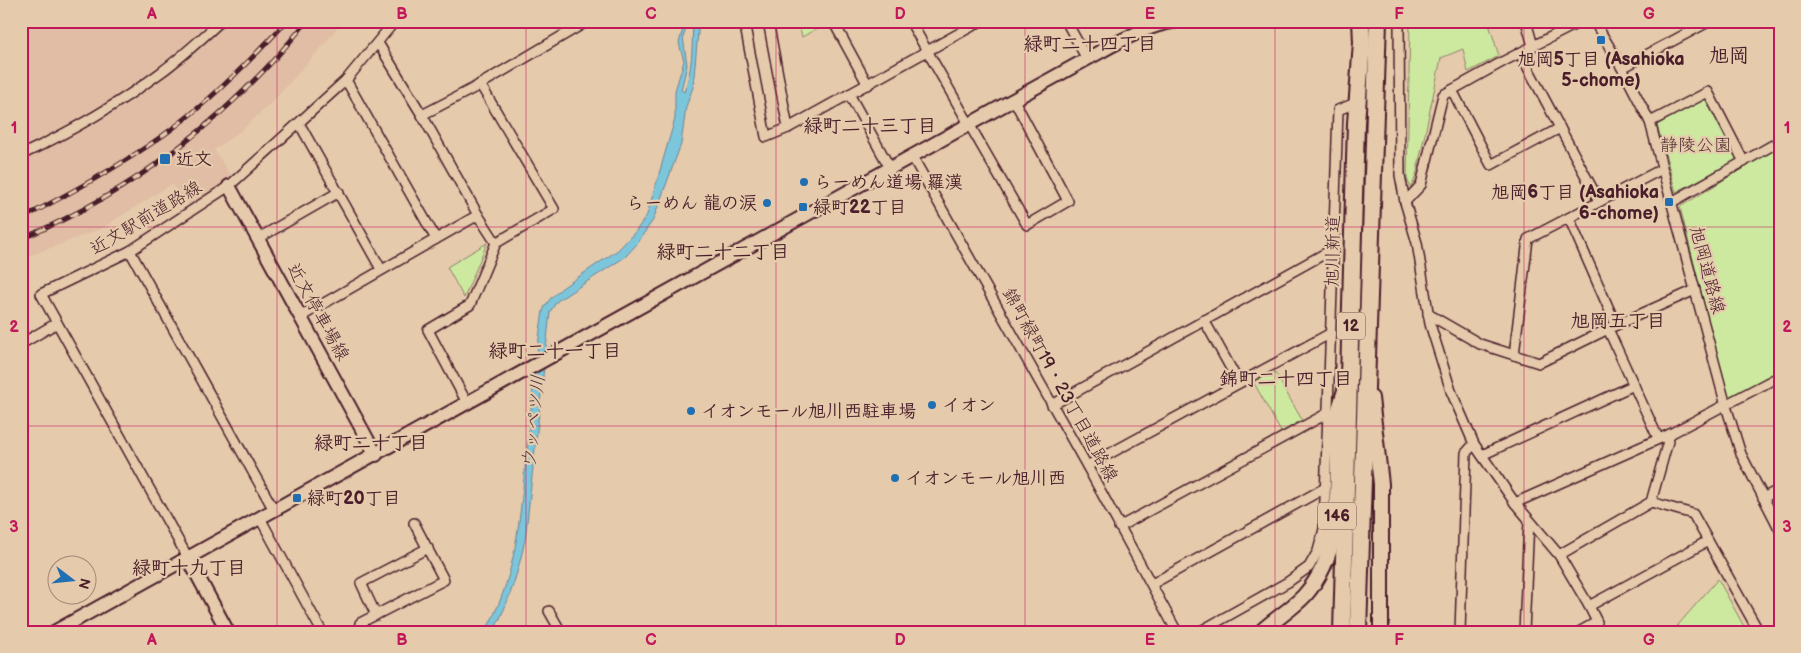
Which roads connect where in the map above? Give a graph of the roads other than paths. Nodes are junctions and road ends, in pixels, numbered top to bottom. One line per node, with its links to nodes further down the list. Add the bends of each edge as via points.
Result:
1 (222, 21): 39 (street, via 155,77 71,130)
2 (395, 21): 19 (street, 近文駅前道路線)
3 (744, 21): 36 (street, via 766,137)
4 (768, 21): 36 (street)
5 (833, 21): 27 (street)
6 (910, 21): 21 (street)
7 (974, 21): 21 (street, via 976,24)
8 (1066, 21): 23 (street)
9 (1178, 21): 18 (main road)
10 (1361, 21): 31 (highway, 旭川新道 / 12)
11 (1378, 21): 66 (highway, 旭川新道 / 12)
12 (1399, 21): 47 (street, via 1400,175)
13 (1526, 21): 20 (street)
14 (1582, 21): 20 (street)
15 (1594, 21): 24 (street, 旭岡道路線)
16 (1710, 21): 24 (street)
17 (586, 22): 26 (street)
18 (1147, 25): 23 (main road)
19 (378, 43): 25 (street, 近文駅前道路線); 32 (street)
20 (1533, 46): 22 (street)
21 (927, 52): 27 (street); 35 (street)
22 (1520, 53): 28 (street); 37 (street)
23 (1087, 59): 30 (main road)
24 (1622, 68): 33 (street, 旭岡道路線)
25 (346, 80): 34 (street, 近文駅前道路線); 52 (street)
26 (480, 84): 32 (street); 53 (street, via 554,209)
27 (868, 85): 29 (street)
28 (1452, 90): 37 (street, via 1491,165); 47 (street, via 1443,95 1421,185)
29 (849, 94): 36 (street); 42 (street)
30 (1014, 100): 35 (main road); 35 (street, via 1068,201 1027,225)
31 (1358, 102): 54 (street, via 1338,110); 67 (highway, 旭川新道 / 12)
32 (422, 115): 49 (street)
33 (1650, 122): 41 (street, via 1708,92); 43 (street, 旭岡道路線)
34 (299, 123): 44 (street, 近文駅前道路線); 45 (street)
35 (968, 125): 40 (main road)
36 (788, 128)
37 (1560, 128): 46 (street)
38 (1780, 141): 41 (street)
39 (21, 155)
40 (912, 156): 42 (main road); 72 (street, 錦町緑町19・23丁目道路線)
41 (1744, 162): 48 (street)
42 (890, 168): 71 (main road)
43 (1662, 169): 46 (street); 48 (street, 旭岡道路線)
44 (229, 186): 51 (main road, 近文停車場線); 55 (street, 近文駅前道路線)
45 (339, 192): 51 (street); 56 (street)
46 (1600, 201): 50 (street)
47 (1405, 202): 58 (street, via 1418,244)
48 (1672, 202): 57 (street, 旭岡道路線)
49 (478, 214): 52 (street); 53 (street)
50 (1569, 218): 62 (street); 65 (street, via 1528,239)
51 (257, 239): 59 (main road, 近文停車場線)
52 (436, 239): 56 (street)
53 (496, 243): 71 (street, via 470,305 428,330)
54 (1333, 249): 60 (street); 63 (street)
55 (130, 251): 61 (street, 近文駅前道路線, via 41,294); 86 (street)
56 (381, 269): 59 (street)
57 (1695, 290): 62 (street); 73 (street, 旭岡道路線)
58 (1428, 314): 65 (street, via 1480,344); 77 (street, via 1451,391)
59 (300, 317): 78 (main road, 近文停車場線)
60 (1204, 320): 69 (street); 72 (street)
61 (57, 323): 64 (street); 95 (street)
62 (1612, 327): 65 (street, via 1539,363); 70 (street)
63 (1331, 333): 69 (street); 74 (street)
64 (21, 344)
65 (1514, 355)
66 (1367, 358): 109 (highway, 旭川新道 / 12); 110 (main road, 146, via 1381,484)
67 (1350, 374): 107 (main road, 146, via 1338,415 1337,517 1327,561 1305,594); 108 (highway, 旭川新道 / 12)
68 (1780, 376): 73 (street)
69 (1239, 383): 80 (street)
70 (1634, 385): 76 (street); 79 (street)
71 (467, 403): 78 (main road)
72 (1052, 405): 80 (street, 錦町緑町19・23丁目道路線)
73 (1726, 406): 75 (street); 83 (street, 旭岡道路線, via 1741,454)
74 (1328, 413): 81 (street); 90 (street)
75 (1670, 434): 76 (street); 84 (street)
76 (1658, 438): 85 (street)
77 (1474, 444): 79 (street); 111 (street, via 1466,453)
78 (376, 454): 86 (main road)
79 (1482, 455): 85 (street)
80 (1087, 466): 90 (street, 錦町緑町19・23丁目道路線)
81 (1325, 488): 96 (street); 106 (street, via 1324,529 1309,567)
82 (1780, 489): 83 (street)
83 (1763, 498): 91 (street, 旭岡道路線)
84 (1651, 502): 92 (street, via 1693,514); 94 (street)
85 (1515, 503): 88 (street)
86 (274, 510): 87 (main road)
87 (260, 518): 95 (main road); 103 (street)
88 (1529, 520): 94 (street); 112 (street)
89 (414, 524): 93 (street)
90 (1119, 527): 96 (street, 錦町緑町19・23丁目道路線)
91 (1780, 530)
92 (1708, 541): 97 (street); 114 (street)
93 (428, 548): 99 (street, via 361,583); 99 (street, via 444,580)
94 (1559, 555): 97 (street)
95 (188, 558): 101 (main road); 102 (main road)
96 (1152, 584): 100 (street, 錦町緑町19・23丁目道路線)
97 (1589, 606): 113 (street, via 1597,622)
98 (549, 611): 105 (street)
99 (376, 615): 104 (street, via 360,623)
100 (1175, 631)
101 (54, 632)
102 (228, 632)
103 (322, 632)
104 (359, 632)
105 (560, 632)
106 (1199, 632)
107 (1261, 632)
108 (1342, 632)
109 (1358, 632)
110 (1382, 632)
111 (1460, 632)
112 (1524, 632)
113 (1579, 632)
114 (1759, 632)

